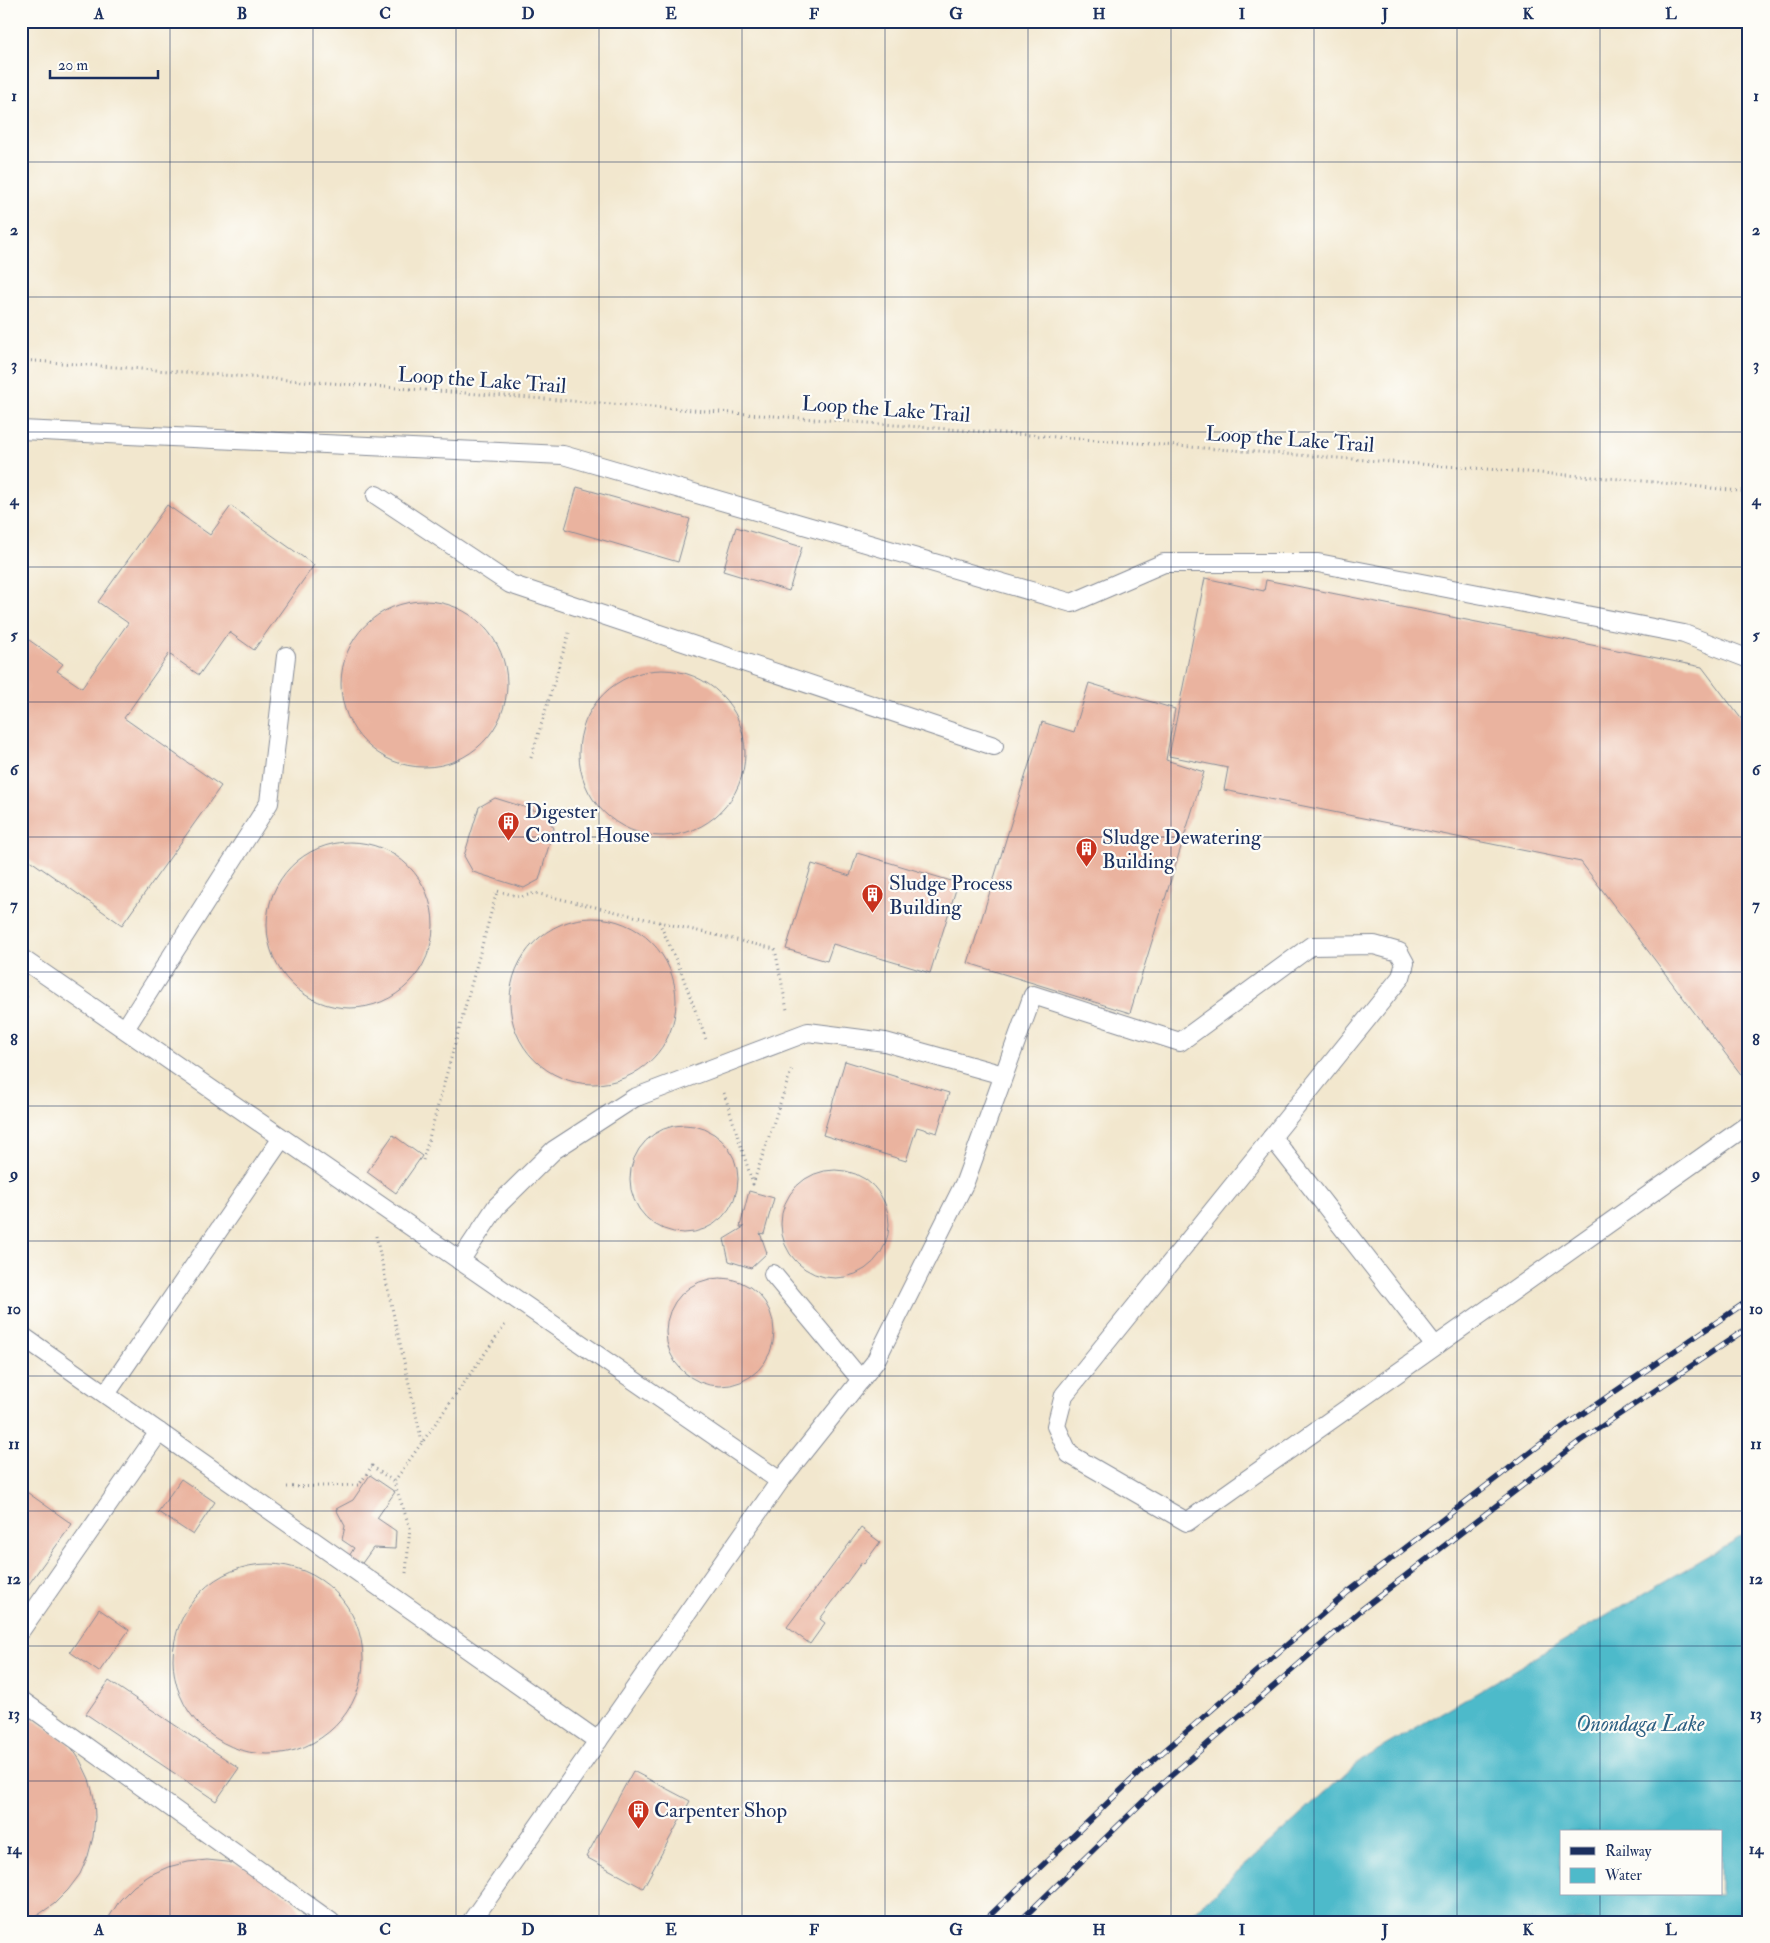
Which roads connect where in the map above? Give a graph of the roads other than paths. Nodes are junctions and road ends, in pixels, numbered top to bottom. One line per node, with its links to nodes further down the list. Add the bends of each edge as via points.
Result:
1 (21, 430): 4 (lane, via 563,455 1072,603 1164,563 1318,563 1684,634)
2 (376, 494): 5 (lane, via 510,584)
3 (286, 656): 7 (lane, via 269,803)
4 (1749, 658)
5 (994, 746)
6 (21, 958): 7 (lane)
7 (125, 1029): 11 (lane)
8 (1003, 1075): 10 (lane, via 1033,995 1180,1042 1311,946 1374,945 1399,952 1405,963 1401,977); 12 (lane, via 885,1042 808,1032 634,1098 554,1150 496,1207); 16 (lane, via 965,1182 875,1362)
9 (1749, 1124): 15 (lane)
10 (1272, 1137): 15 (lane); 15 (lane, via 1064,1394 1056,1426 1069,1454 1187,1522)
11 (282, 1138): 12 (lane); 17 (lane)
12 (460, 1261): 19 (lane)
13 (773, 1274): 16 (lane)
14 (21, 1335): 17 (lane)
15 (1435, 1346)
16 (861, 1380): 19 (lane)
17 (106, 1394): 18 (lane)
18 (159, 1432): 20 (lane); 22 (lane)
19 (780, 1481): 22 (lane)
20 (21, 1630)
21 (21, 1700): 23 (lane)
22 (598, 1741): 24 (lane)
23 (331, 1922)
24 (471, 1922)

